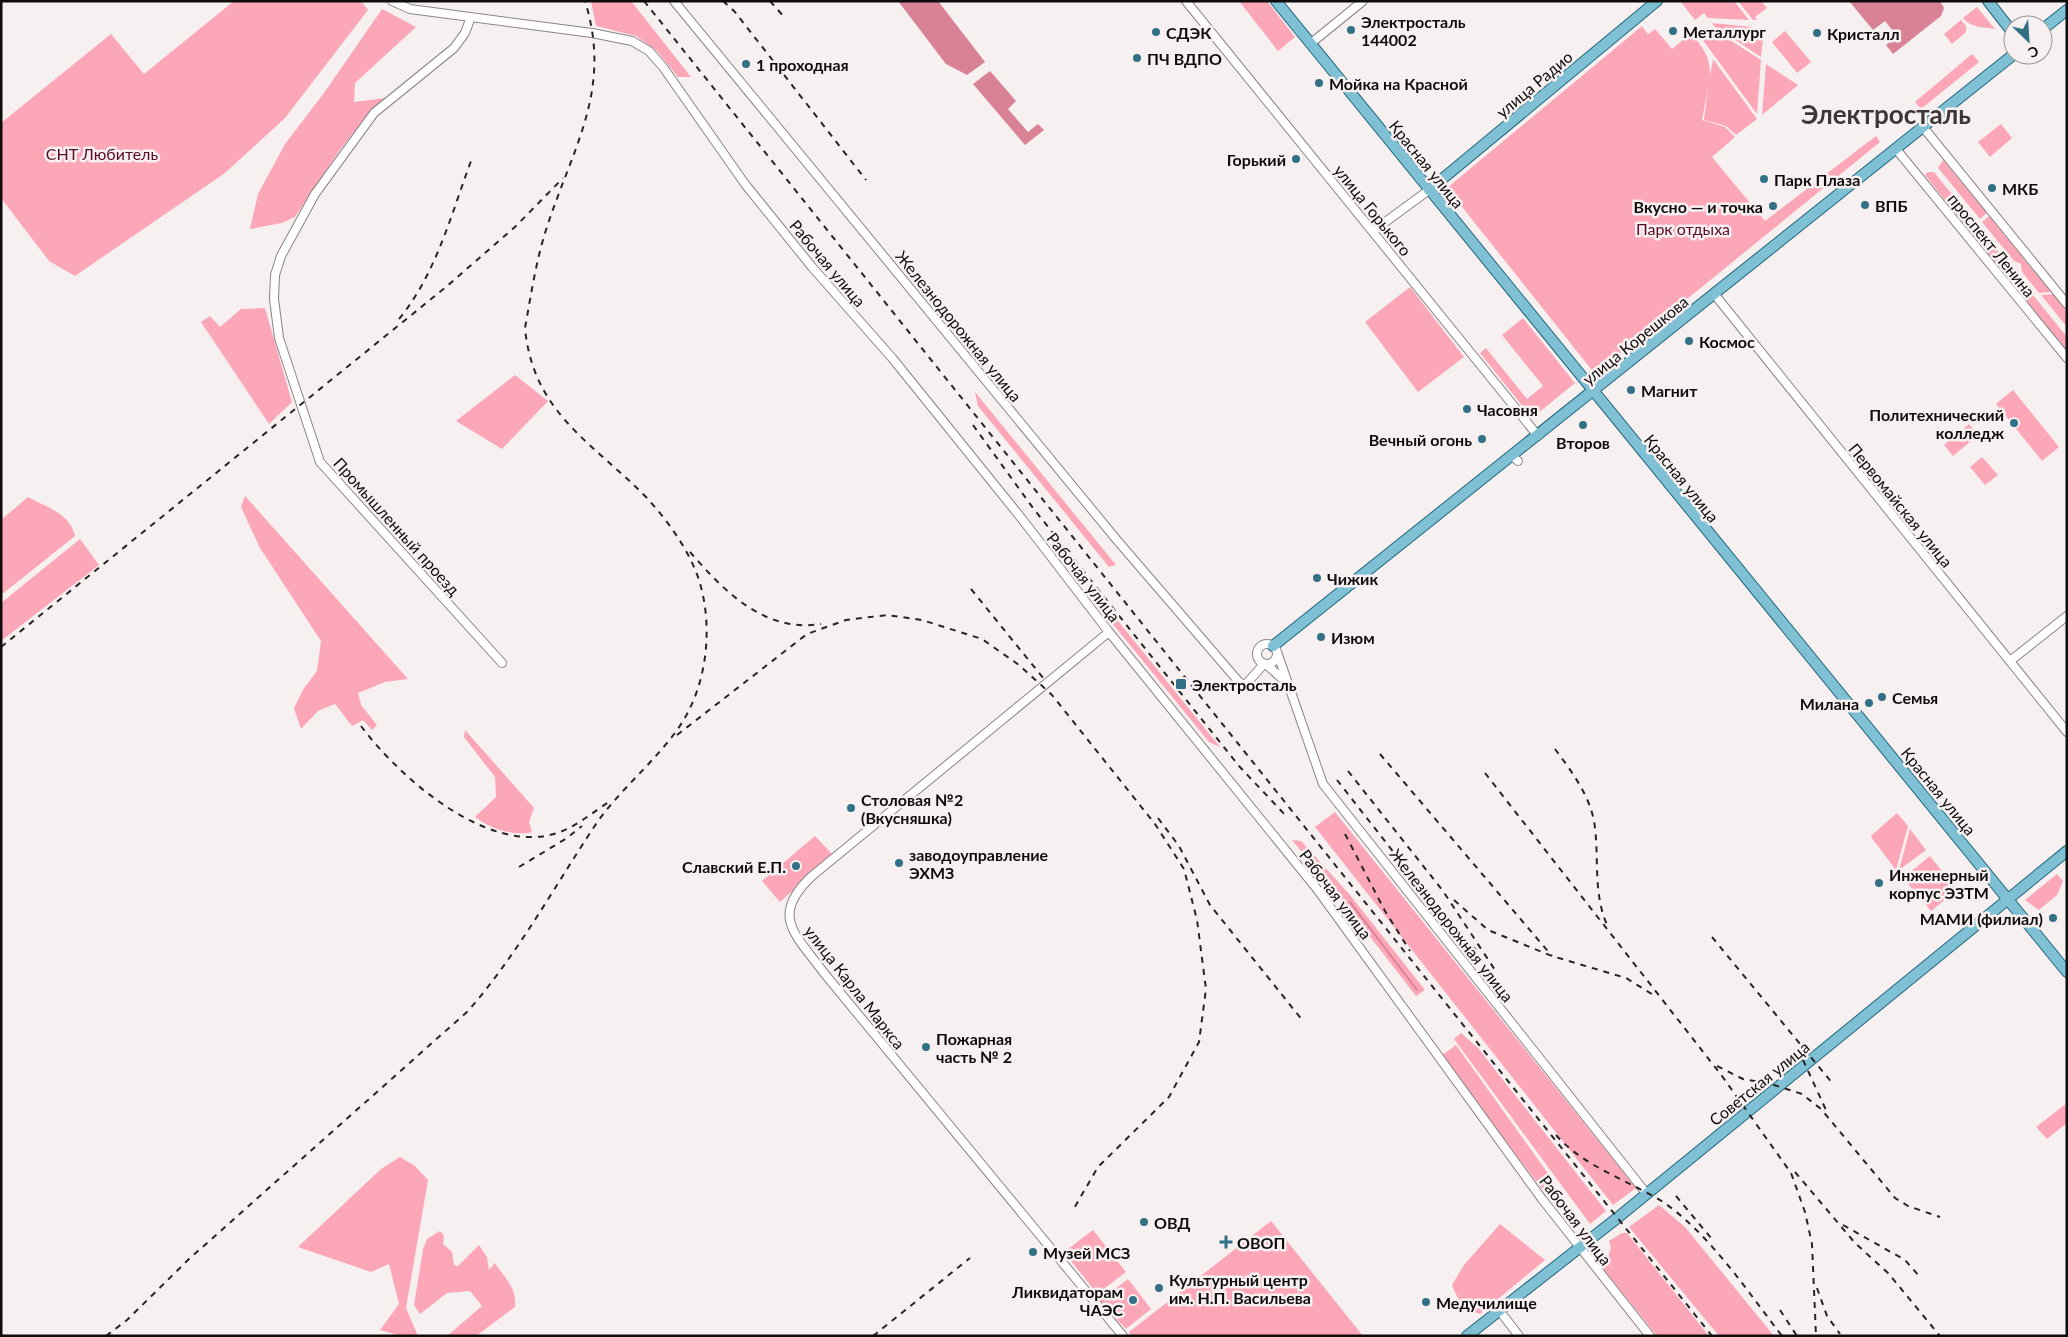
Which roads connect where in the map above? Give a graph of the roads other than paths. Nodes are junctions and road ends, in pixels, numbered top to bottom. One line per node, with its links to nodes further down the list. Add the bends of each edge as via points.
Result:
1 (392, 1): 9 (street, Рабочая улица, via 410,9)
2 (674, 1): 28 (street, Железнодорожная улица, via 1109,531 1239,682 1244,685)
3 (1186, 1): 17 (street, улица Горького)
4 (1276, 1): 12 (main road, Красная улица)
5 (1363, 1): 12 (street)
6 (1988, 1): 10 (main road)
7 (1651, 3): 16 (main road, улица Радио)
8 (2067, 10): 11 (main road)
9 (471, 17): 24 (street, Рабочая улица, via 592,33 632,42 649,51 744,184 893,359); 27 (street, Промышленный проезд, via 454,48 374,113 315,194 281,256 275,275 274,299 279,338 320,462)
10 (2003, 20)
11 (2053, 21)
12 (1310, 44): 16 (main road, Красная улица)
13 (2003, 63): 14 (main road, улица Корешкова)
14 (1923, 127): 15 (main road, улица Корешкова); 19 (street, проспект Ленина)
15 (1896, 149): 18 (main road, улица Корешкова); 20 (street, проспект Ленина)
16 (1429, 190): 17 (street); 21 (main road, Красная улица)
17 (1373, 231): 22 (street, улица Горького)
18 (1715, 295): 21 (main road, улица Корешкова); 26 (street, Первомайская улица)
19 (2067, 304)
20 (2067, 358)
21 (1593, 392): 22 (main road, улица Корешкова); 32 (main road, Красная улица)
22 (1538, 436): 25 (main road, улица Корешкова, via 1515,459)
23 (2067, 616): 26 (street)
24 (1109, 632): 35 (street, Рабочая улица, via 1317,889); 37 (street, улица Карла Маркса, via 819,869 794,895 789,912 794,932 824,973)
25 (1275, 649): 28 (street, via 1274,662); 28 (street, via 1265,644 1258,650 1258,658); 29 (street, Железнодорожная улица)
26 (2010, 661): 30 (street, Первомайская улица)
27 (502, 663)
28 (1265, 664): 29 (street)
29 (1291, 687): 34 (street, Железнодорожная улица, via 1322,784)
30 (2067, 732)
31 (2067, 851): 32 (main road, Советская улица)
32 (2008, 900): 33 (main road, Красная улица); 34 (main road, Советская улица)
33 (2067, 972)
34 (1646, 1193): 35 (main road, Советская улица)
35 (1579, 1248): 36 (main road, Советская улица); 40 (street, Рабочая улица)
36 (1499, 1310): 38 (main road, Советская улица); 39 (street)
37 (1123, 1336)
38 (1467, 1336)
39 (1520, 1336)
40 (1650, 1336)

